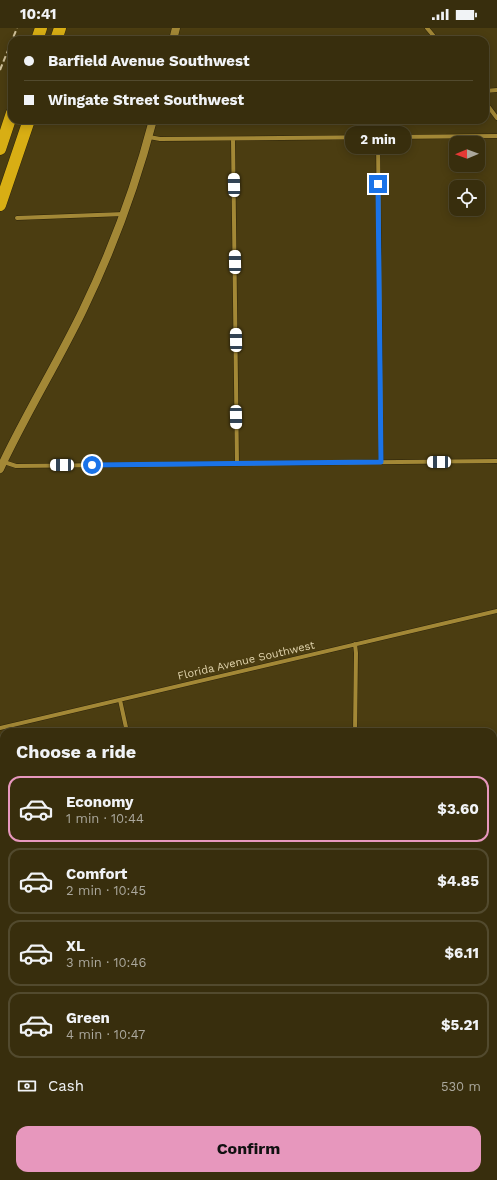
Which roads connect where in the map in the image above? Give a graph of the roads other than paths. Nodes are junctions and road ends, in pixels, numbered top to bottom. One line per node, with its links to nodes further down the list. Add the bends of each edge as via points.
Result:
1 (489, 107): 2 (street)
2 (497, 118)
3 (8, 124): 10 (highway)
4 (28, 124): 11 (highway)
5 (152, 124): 7 (main road)
6 (497, 136): 8 (street)
7 (148, 137): 9 (street, via 160,140); 12 (main road)
8 (378, 137): 9 (street); 15 (street)
9 (233, 139): 16 (street)
10 (0, 149)
11 (1, 202)
12 (124, 214): 13 (street); 17 (main road, via 83,311)
13 (17, 218)
14 (497, 461): 15 (street)
15 (381, 462): 16 (street)
16 (237, 464): 17 (street)
17 (2, 465)
18 (497, 611): 19 (street, Florida Avenue Southwest)
19 (355, 644): 20 (street, Florida Avenue Southwest); 23 (street)
20 (120, 700): 21 (street, Florida Avenue Southwest); 22 (street)
21 (0, 728)
22 (126, 728)
23 (355, 728)

